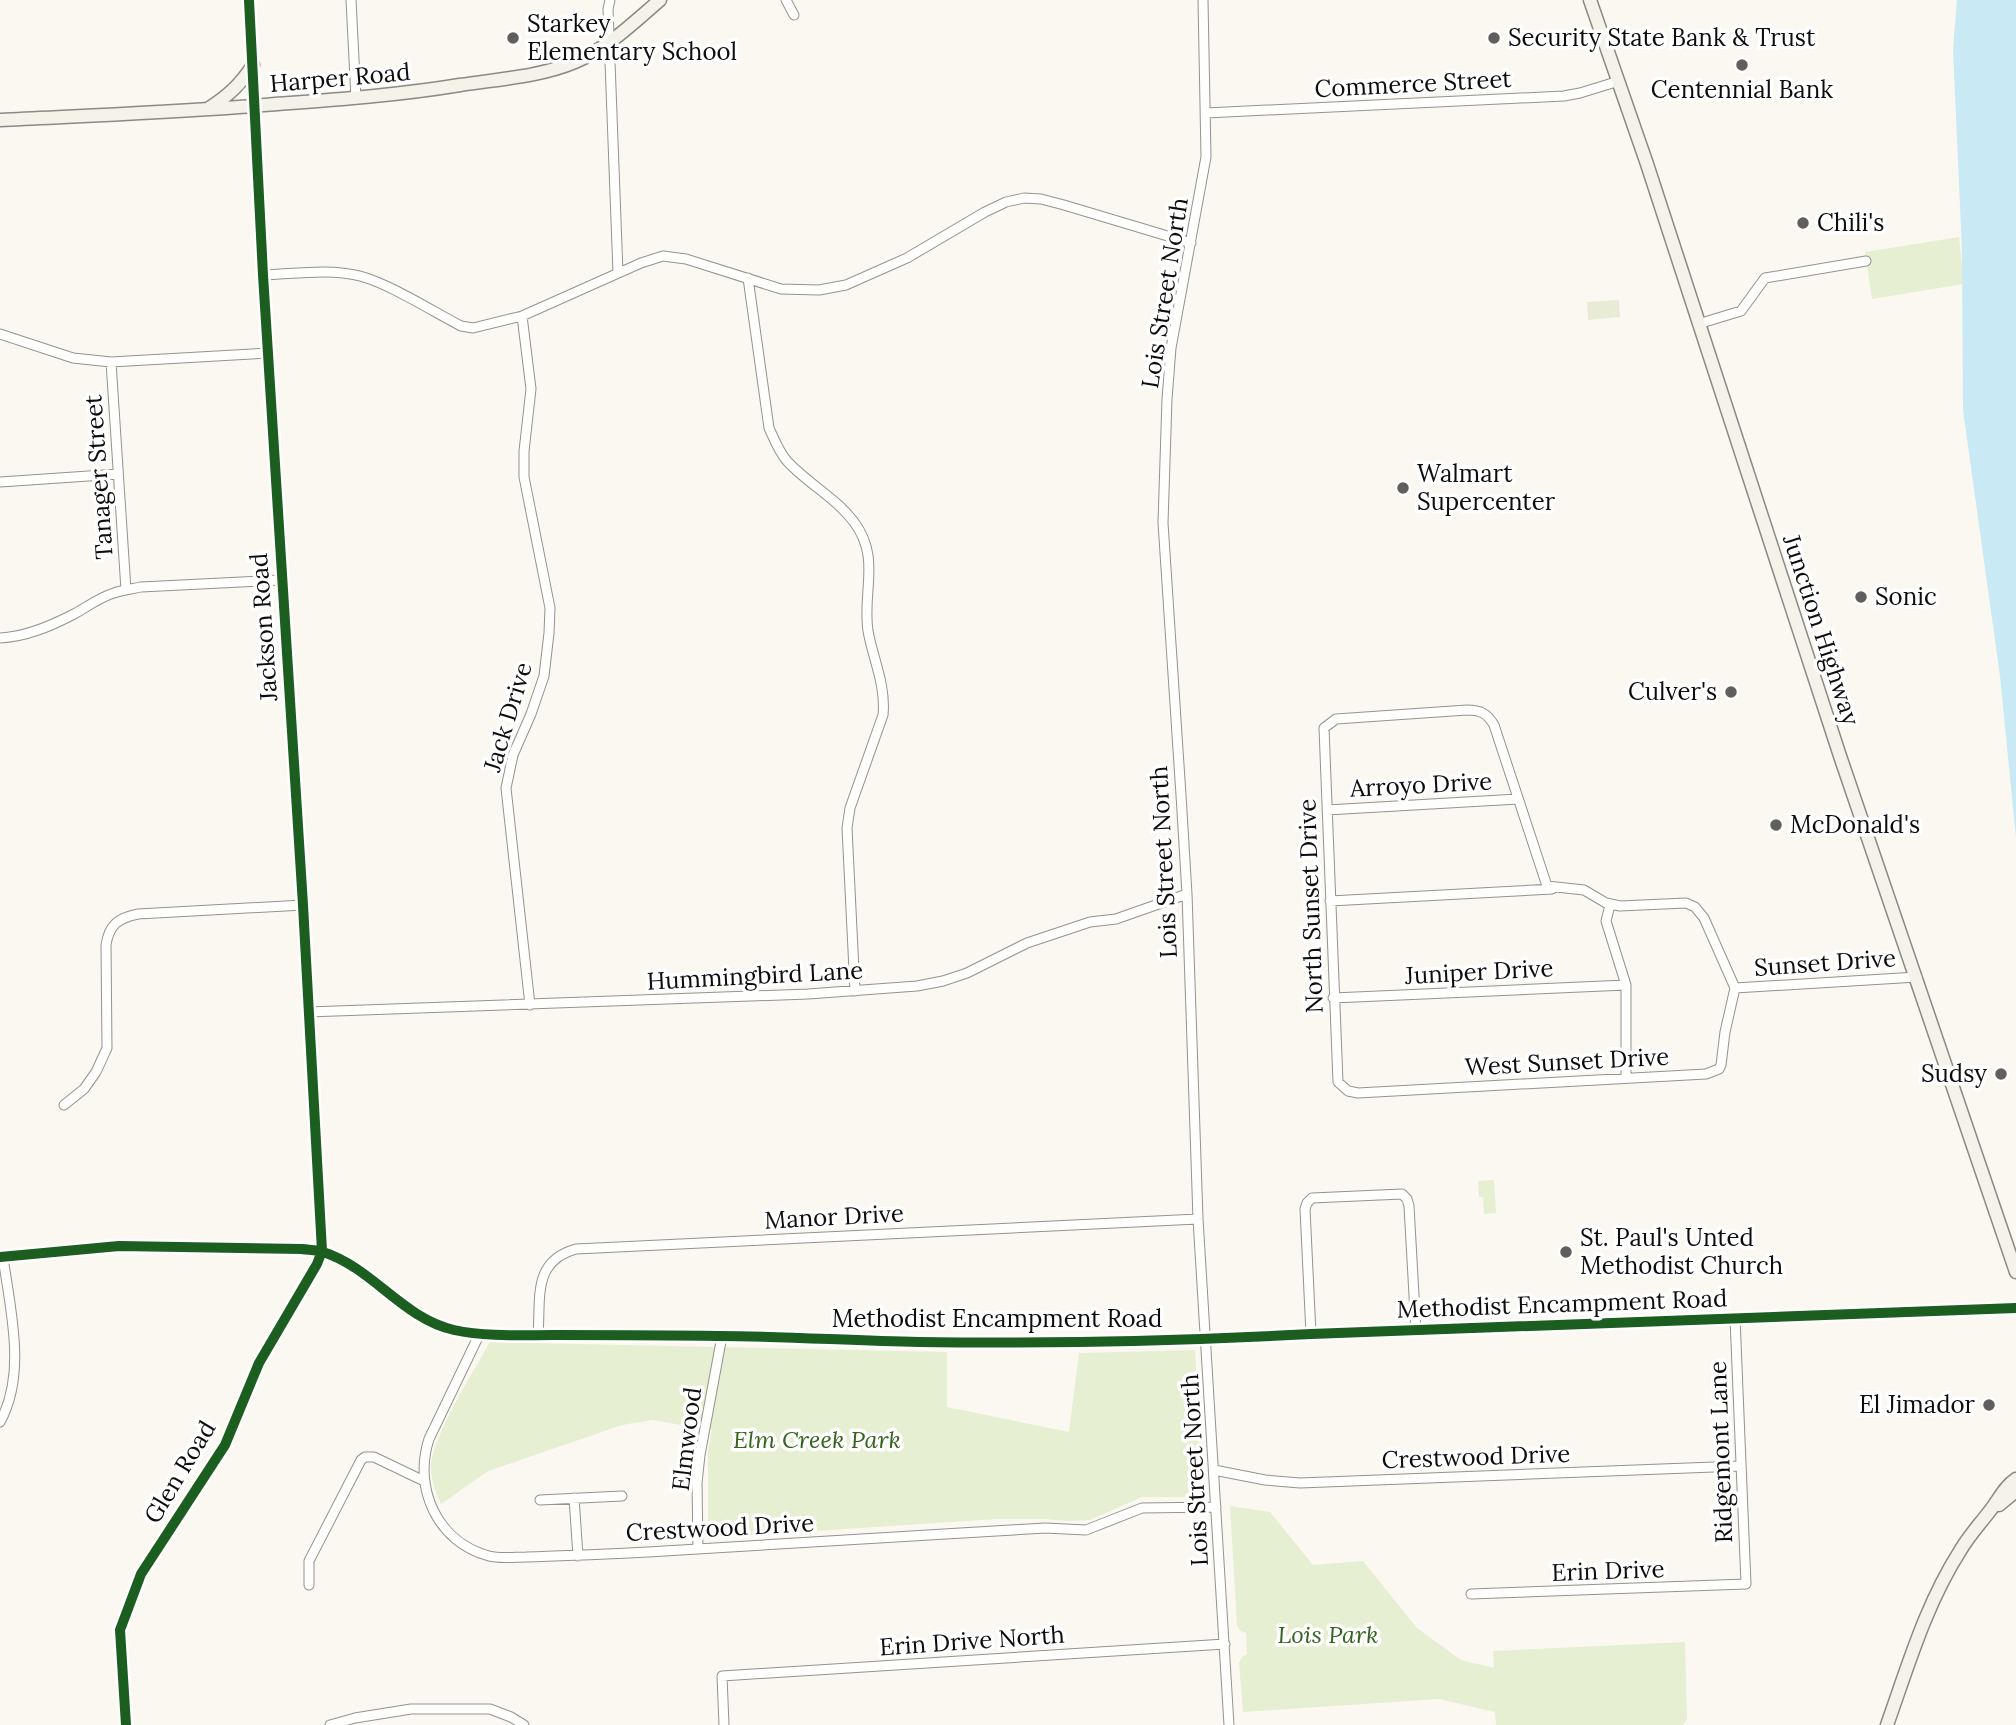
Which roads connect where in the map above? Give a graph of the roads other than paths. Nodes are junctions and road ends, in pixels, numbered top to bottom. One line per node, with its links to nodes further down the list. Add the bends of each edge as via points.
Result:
1 (249, 0): 10 (street, Jackson Road)
2 (351, 0): 12 (street)
3 (610, 0): 9 (street)
4 (660, 0): 9 (main road, Harper Road)
5 (786, 0): 8 (street)
6 (1203, 0): 15 (street, Lois Street North)
7 (1590, 0): 11 (main road, Junction Highway)
8 (794, 15)
9 (610, 43): 12 (main road, Harper Road, via 543,71); 19 (street)
10 (253, 65): 13 (street, Jackson Road); 14 (main road, via 228,97)
11 (1619, 81): 15 (street, Commerce Street, via 1564,96); 23 (main road, Junction Highway)
12 (356, 99): 13 (main road, Harper Road)
13 (255, 106): 14 (main road, Harper Road); 20 (street, Jackson Road)
14 (205, 110): 16 (main road, Harper Road)
15 (1206, 113): 17 (street, Lois Street North, via 1206,157)
16 (0, 120)
17 (1191, 243): 21 (street, via 1064,205 1024,198 985,212 907,258 846,285 794,290); 35 (street, Lois Street North, via 1170,367 1163,523)
18 (1866, 261): 23 (street, via 1765,278 1741,311)
19 (618, 273): 21 (street, via 663,257 677,257); 22 (street)
20 (263, 275): 22 (street, via 358,275 473,328); 25 (street, Jackson Road)
21 (748, 278): 42 (street, via 769,428 785,459 850,516 863,535 869,556 867,621 884,704 847,828)
22 (522, 316): 44 (street, Jack Drive, via 531,389 524,477 550,608 544,676 513,755 506,788)
23 (1698, 324): 39 (main road, Junction Highway)
24 (0, 334): 26 (street, via 73,358)
25 (269, 353): 26 (street); 29 (street, Jackson Road)
26 (111, 362): 27 (street, Tanager Street)
27 (118, 474): 28 (street); 30 (street, Tanager Street)
28 (0, 482)
29 (281, 580): 30 (street); 37 (street, Jackson Road)
30 (125, 590): 31 (street, via 32,632)
31 (0, 638)
32 (1518, 799): 33 (street, Arroyo Drive); 33 (street, North Sunset Drive, via 1494,725 1486,714 1467,710 1336,719 1324,728); 34 (street, via 1547,886)
33 (1327, 810): 36 (street, North Sunset Drive)
34 (1557, 888): 36 (street); 38 (street, via 1584,890)
35 (1187, 894): 42 (street, Hummingbird Lane, via 1027,943 943,981); 49 (street, Lois Street North)
36 (1330, 901): 43 (street, North Sunset Drive)
37 (303, 905): 45 (street, Jackson Road); 48 (street, via 138,914 116,922 106,945 107,1048 84,1089)
38 (1610, 905): 40 (street, via 1606,921); 41 (street, via 1681,902 1695,907)
39 (1917, 976): 41 (street, Sunset Drive); 52 (main road, Junction Highway)
40 (1626, 985): 43 (street, Juniper Drive); 46 (street)
41 (1735, 988): 46 (street, West Sunset Drive, via 1719,1069 1706,1074)
42 (855, 991): 44 (street, Hummingbird Lane)
43 (1333, 998): 47 (street, North Sunset Drive)
44 (530, 1004): 45 (street, Hummingbird Lane)
45 (308, 1012): 50 (street, Jackson Road)
46 (1626, 1078): 47 (street, West Sunset Drive, via 1358,1093)
47 (1338, 1082)
48 (64, 1105)
49 (1198, 1219): 58 (street, Manor Drive, via 576,1249 548,1264 542,1278); 60 (street, Lois Street North)
50 (322, 1251): 51 (street, Methodist Encampment Road, via 119,1246); 56 (street, Methodist Encampment Road, via 348,1263 428,1321); 78 (street, Glen Road, via 259,1363 225,1444 141,1574 120,1630)
51 (2, 1257): 61 (street, via 14,1368 7,1409)
52 (2016, 1272)
53 (2016, 1308): 54 (street, Methodist Encampment Road)
54 (1735, 1318): 55 (street, Methodist Encampment Road); 62 (street, Ridgemont Lane)
55 (1416, 1331): 57 (street, Methodist Encampment Road); 57 (street, via 1409,1206 1402,1194 1312,1198 1307,1203)
56 (480, 1333): 58 (street, Methodist Encampment Road); 65 (street, Crestwood Drive, via 429,1439)
57 (1311, 1334): 60 (street, Methodist Encampment Road)
58 (538, 1335): 59 (street, Methodist Encampment Road)
59 (722, 1336): 60 (street, Methodist Encampment Road, via 919,1342); 72 (street, Elmwood, via 700,1455)
60 (1207, 1340): 63 (street, Lois Street North)
61 (0, 1422)
62 (1740, 1466): 63 (street, Crestwood Drive, via 1300,1483); 75 (street, Ridgemont Lane)
63 (1214, 1470): 70 (street, Lois Street North)
64 (2016, 1479): 71 (main road)
65 (424, 1481): 73 (street, Crestwood Drive, via 439,1523 471,1549 491,1557); 74 (street, via 374,1457 361,1460 309,1561)
66 (2016, 1491): 71 (main road)
67 (622, 1496): 68 (street)
68 (574, 1498): 69 (street); 73 (street)
69 (540, 1500)
70 (1216, 1507): 72 (street, Crestwood Drive, via 1142,1508 1086,1530 1045,1528); 77 (street, Lois Street North)
71 (1992, 1508): 83 (main road, via 1942,1581)
72 (698, 1549): 73 (street, Crestwood Drive)
73 (578, 1556)
74 (309, 1584)
75 (1746, 1584): 76 (street, Erin Drive)
76 (1471, 1594)
77 (1225, 1644): 81 (street, Erin Drive North, via 722,1676); 82 (street, Lois Street North)
78 (126, 1725)
79 (330, 1725): 80 (street, via 411,1709 489,1709)
80 (524, 1725)
81 (724, 1725)
82 (1229, 1725)
83 (1887, 1725)

